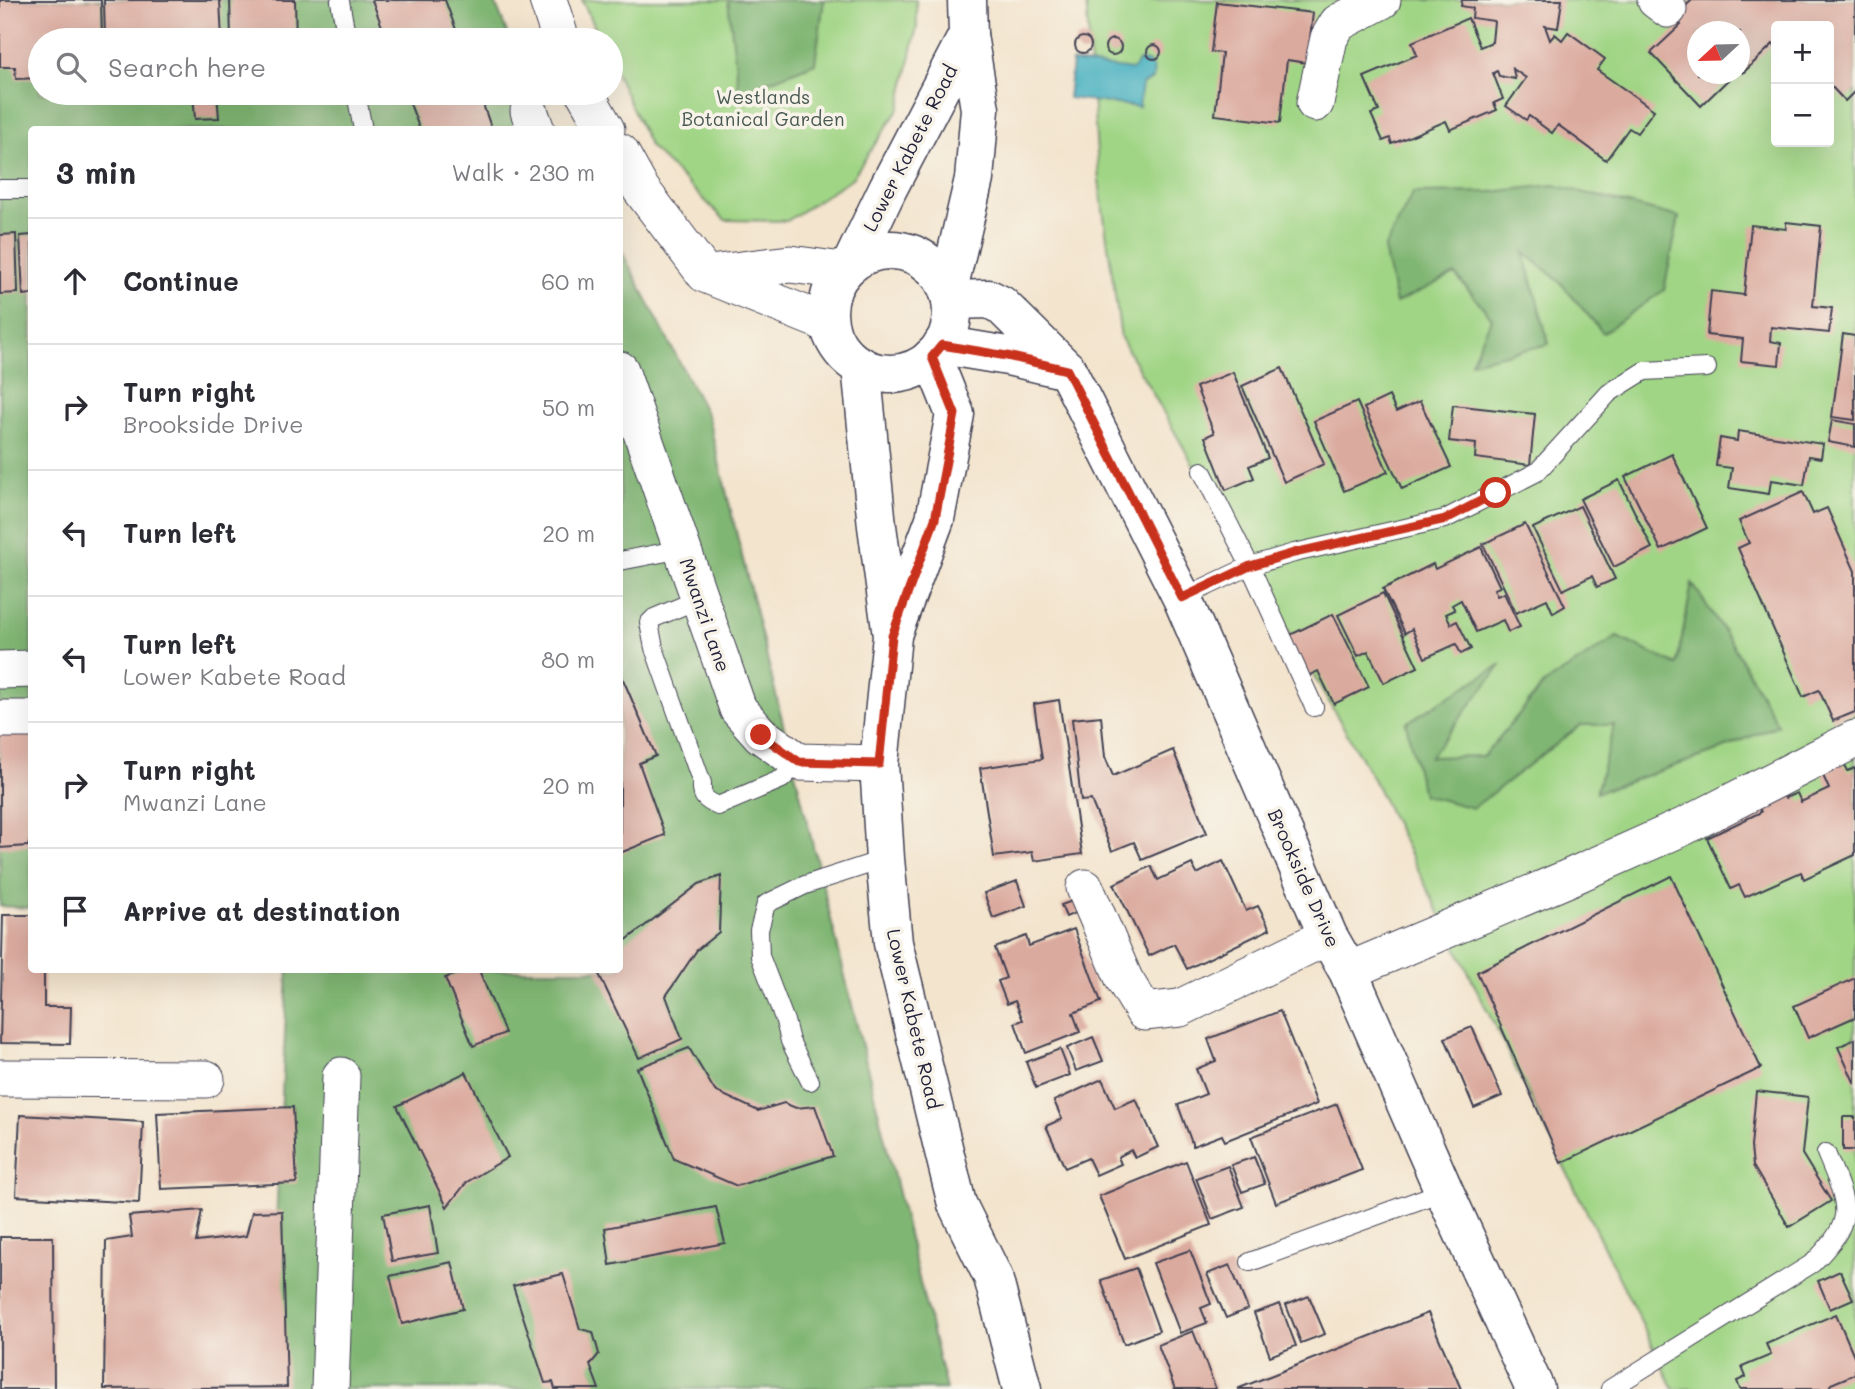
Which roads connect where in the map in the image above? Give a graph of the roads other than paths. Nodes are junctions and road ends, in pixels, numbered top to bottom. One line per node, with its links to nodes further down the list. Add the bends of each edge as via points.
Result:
1 (548, 0): 6 (street)
2 (1382, 0): 7 (street, via 1338,23 1329,38)
3 (340, 1): 5 (lane)
4 (968, 17): 15 (main road, Lower Kabete Road); 17 (main road, Lower Kabete Road, via 980,109 974,179)
5 (345, 28)
6 (557, 28)
7 (1315, 103)
8 (358, 105): 10 (lane)
9 (592, 105): 11 (street)
10 (362, 126)
11 (604, 126)
12 (623, 157): 16 (street, via 640,188)
13 (28, 189): 14 (lane)
14 (0, 190)
15 (848, 266): 16 (street, via 789,264); 17 (main road, via 874,251 897,250 918,256 936,271); 18 (main road, via 828,305)
16 (705, 274): 18 (street)
17 (949, 295): 19 (main road, via 950,324); 22 (main road, Brookside Drive, via 989,299 1001,305)
18 (829, 324): 20 (main road, via 838,345)
19 (937, 351): 20 (main road, via 905,372 874,372); 22 (main road, via 1007,356); 30 (main road, Lower Kabete Road, via 955,414 935,519)
20 (861, 366): 30 (main road, Lower Kabete Road)
21 (1707, 368): 27 (lane, via 1644,371 1609,393 1537,472 1446,519)
22 (1067, 370): 28 (main road, Brookside Drive)
23 (623, 379): 25 (street, Mwanzi Lane)
24 (1202, 471): 27 (lane)
25 (682, 549): 26 (lane); 29 (street, Mwanzi Lane)
26 (623, 560)
27 (1250, 566): 28 (lane); 33 (lane)
28 (1182, 598): 41 (main road, Brookside Drive)
29 (699, 599): 37 (street, Mwanzi Lane, via 738,709 761,735); 37 (lane, via 649,623 706,801 718,806 782,779)
30 (892, 636): 38 (main road, Lower Kabete Road)
31 (28, 669): 32 (street)
32 (0, 670)
33 (1314, 707)
34 (0, 719): 35 (street)
35 (28, 719)
36 (1855, 738): 42 (street, via 1685,826)
37 (799, 762): 38 (street)
38 (879, 764): 39 (main road, Lower Kabete Road)
39 (885, 859): 46 (lane, via 805,885 766,904 759,930 760,956 790,1041); 51 (main road, Lower Kabete Road, via 893,943 957,1204 993,1277)
40 (1085, 888): 41 (street, via 1124,979 1144,1012 1180,1008)
41 (1328, 936): 42 (main road, Brookside Drive)
42 (1348, 971): 48 (main road, Brookside Drive)
43 (341, 1076): 50 (street)
44 (0, 1078): 45 (street)
45 (206, 1079)
46 (810, 1081)
47 (1826, 1153): 53 (lane, via 1851,1220 1833,1247)
48 (1444, 1191): 49 (lane); 52 (main road, Brookside Drive)
49 (1250, 1262)
50 (330, 1389)
51 (1022, 1389)
52 (1535, 1389)
53 (1609, 1389)

